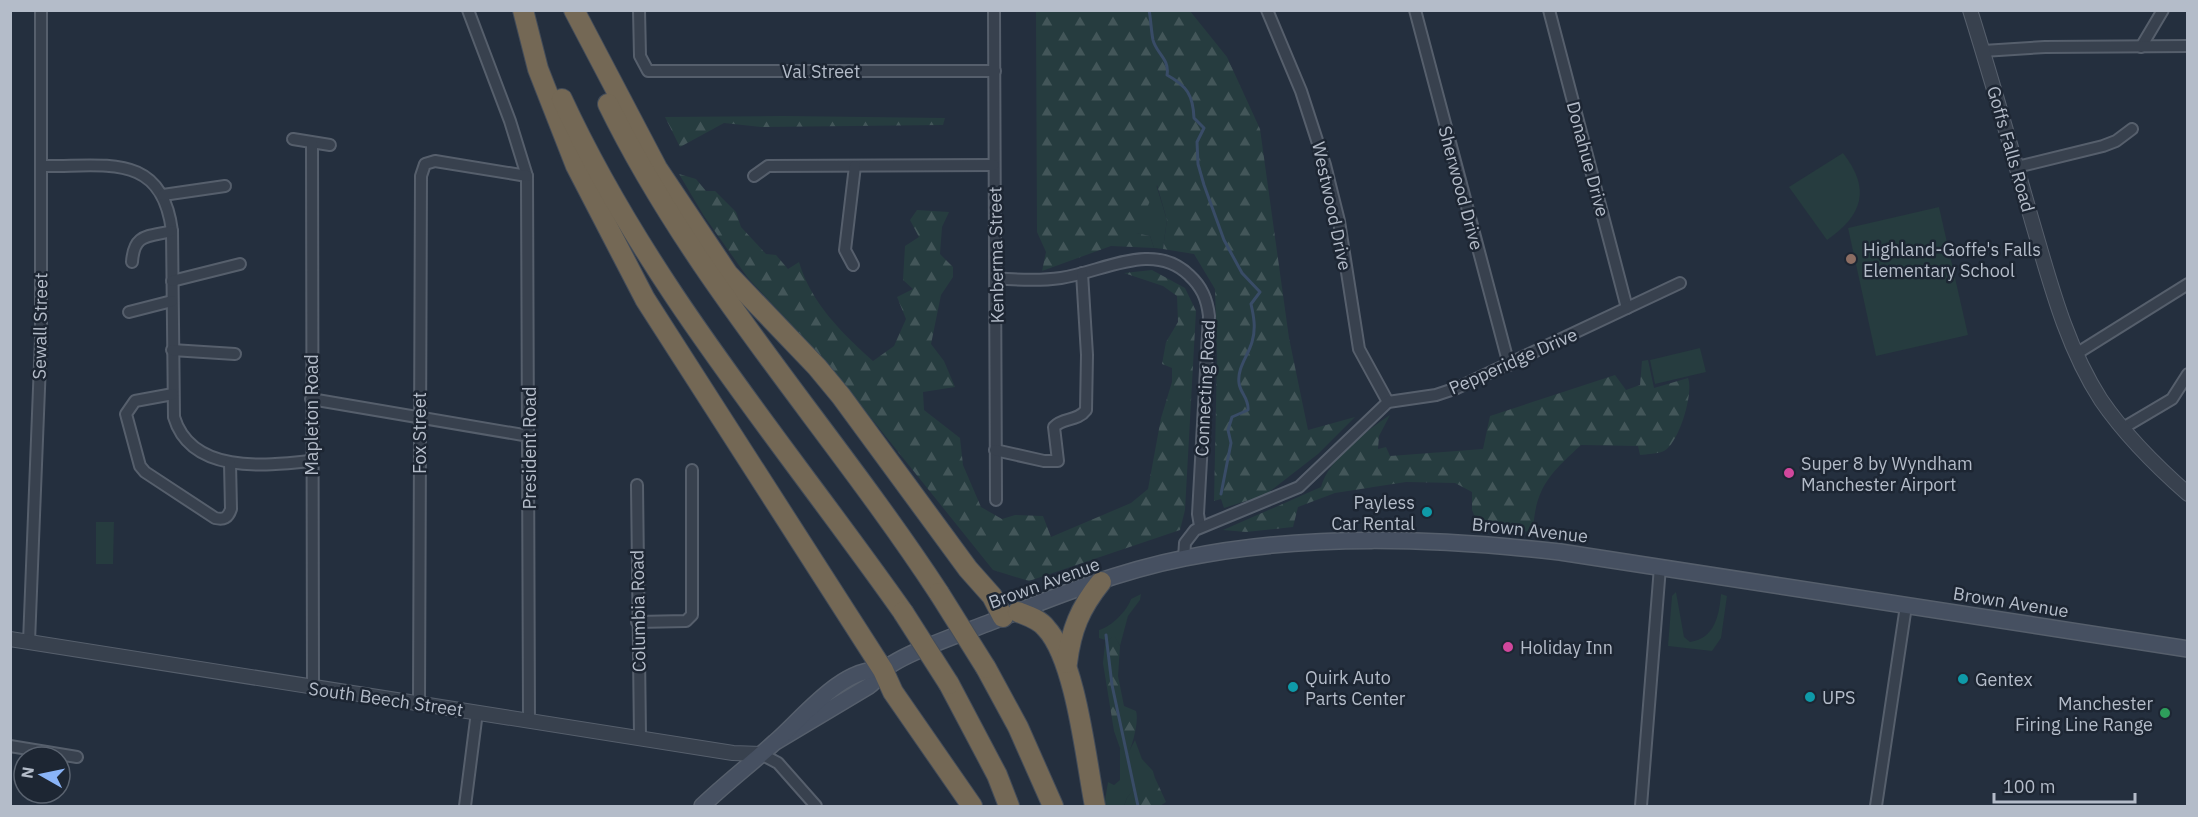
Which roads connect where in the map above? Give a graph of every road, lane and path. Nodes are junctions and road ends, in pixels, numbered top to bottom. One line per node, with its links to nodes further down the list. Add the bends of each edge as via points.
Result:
1 (41, 10): 22 (street, Sewall Street)
2 (468, 10): 25 (street, President Road)
3 (569, 10): 84 (highway, bridge, via 625,138 679,231 901,534 986,668)
4 (574, 10): 64 (highway, via 657,168 728,274 841,396 968,569)
5 (639, 10): 16 (street, Val Street, via 640,56 648,72)
6 (994, 10): 16 (street, Kenberma Street)
7 (1267, 10): 48 (street, Westwood Drive, via 1301,91 1325,165 1359,349)
8 (1415, 10): 44 (street, Sherwood Drive)
9 (1549, 10): 39 (street, Donahue Drive)
10 (1970, 10): 15 (street, Goffs Falls Road)
11 (2163, 10): 14 (street)
12 (524, 14): 70 (highway, via 538,69 576,166 645,299); 83 (highway, bridge, via 600,177 659,276 903,612 949,684 997,775)
13 (2187, 46): 14 (street)
14 (2141, 47): 15 (street)
15 (1983, 51): 24 (street, Goffs Falls Road)
16 (995, 71): 21 (street, Kenberma Street)
17 (2132, 129): 24 (street, via 2103,146)
18 (293, 139): 19 (street)
19 (312, 143): 20 (street); 47 (street, Mapleton Road)
20 (330, 145)
21 (994, 165): 23 (street); 34 (street, Kenberma Street)
22 (42, 166): 28 (street, via 132,170 152,181); 67 (street, Sewall Street, via 41,338)
23 (855, 166): 26 (street, via 768,166); 32 (street, via 845,250)
24 (2017, 167): 43 (street, Goffs Falls Road, via 2054,295)
25 (527, 176): 49 (street, Fox Street, via 447,162 425,164 419,187); 51 (street, President Road)
26 (754, 176)
27 (225, 186): 28 (street)
28 (163, 195): 29 (street)
29 (172, 231): 30 (street, via 140,238 134,244); 35 (street)
30 (132, 262)
31 (240, 264): 35 (street)
32 (853, 265)
33 (1082, 273): 34 (street, Connecting Road, via 1040,280); 52 (street, via 1086,410 1075,420 1054,427 1058,461); 59 (street, Connecting Road, via 1138,260 1160,260 1186,272 1204,295 1209,329)
34 (996, 278): 52 (street, Kenberma Street)
35 (172, 281): 38 (street)
36 (1680, 283): 39 (street, Pepperidge Drive)
37 (2187, 284): 43 (street)
38 (172, 302): 40 (street); 41 (street)
39 (1627, 308): 44 (street, Pepperidge Drive)
40 (129, 312)
41 (172, 350): 42 (street); 46 (street)
42 (236, 354)
43 (2076, 354): 50 (street, Goffs Falls Road, via 2101,400)
44 (1509, 366): 48 (street, Pepperidge Drive, via 1436,395)
45 (2187, 374): 50 (street, via 2172,399)
46 (172, 394): 54 (street, via 174,417 184,436 209,458); 54 (street, via 135,401 126,414 145,472 222,520 231,509)
47 (310, 399): 49 (street); 53 (street, Mapleton Road)
48 (1388, 402): 59 (street, via 1299,487)
49 (419, 418): 51 (street); 72 (street, Fox Street)
50 (2123, 428): 57 (street, Goffs Falls Road)
51 (529, 436): 74 (street, President Road)
52 (995, 450): 58 (street, Kenberma Street)
53 (310, 461): 54 (street); 71 (street, Mapleton Road)
54 (230, 463)
55 (692, 470): 65 (street, via 692,615 686,621)
56 (637, 485): 65 (street, Columbia Road)
57 (2187, 494)
58 (996, 500)
59 (1200, 526): 60 (street, via 1185,543)
60 (1184, 558): 61 (main road, Brown Avenue, via 1271,545 1405,541 1517,547); 62 (main road, Brown Avenue)
61 (1660, 567): 63 (main road, Brown Avenue); 86 (street)
62 (1101, 582): 64 (main road, Brown Avenue); 69 (highway, via 1074,623)
63 (1906, 606): 68 (main road, Brown Avenue); 87 (street)
64 (1010, 615): 69 (highway, via 1034,619 1048,630); 70 (main road, Brown Avenue)
65 (637, 622): 75 (street, Columbia Road)
66 (10, 639): 67 (street, South Beech Street)
67 (29, 642): 71 (street, South Beech Street)
68 (2187, 649)
69 (1067, 663): 85 (highway)
70 (883, 670): 77 (main road, Brown Avenue, via 858,674 833,690); 82 (highway, via 893,692)
71 (313, 688): 72 (street, South Beech Street)
72 (419, 704): 73 (street, South Beech Street)
73 (477, 712): 74 (street, South Beech Street); 79 (street)
74 (529, 720): 75 (street, South Beech Street)
75 (640, 737): 77 (street, South Beech Street)
76 (10, 746): 78 (street)
77 (761, 754): 80 (main road, Brown Avenue); 81 (street, via 777,763)
78 (77, 757)
79 (465, 807)
80 (702, 807)
81 (816, 807)
82 (972, 807)
83 (1009, 807)
84 (1053, 807)
85 (1095, 807)
86 (1641, 807)
87 (1876, 807)

